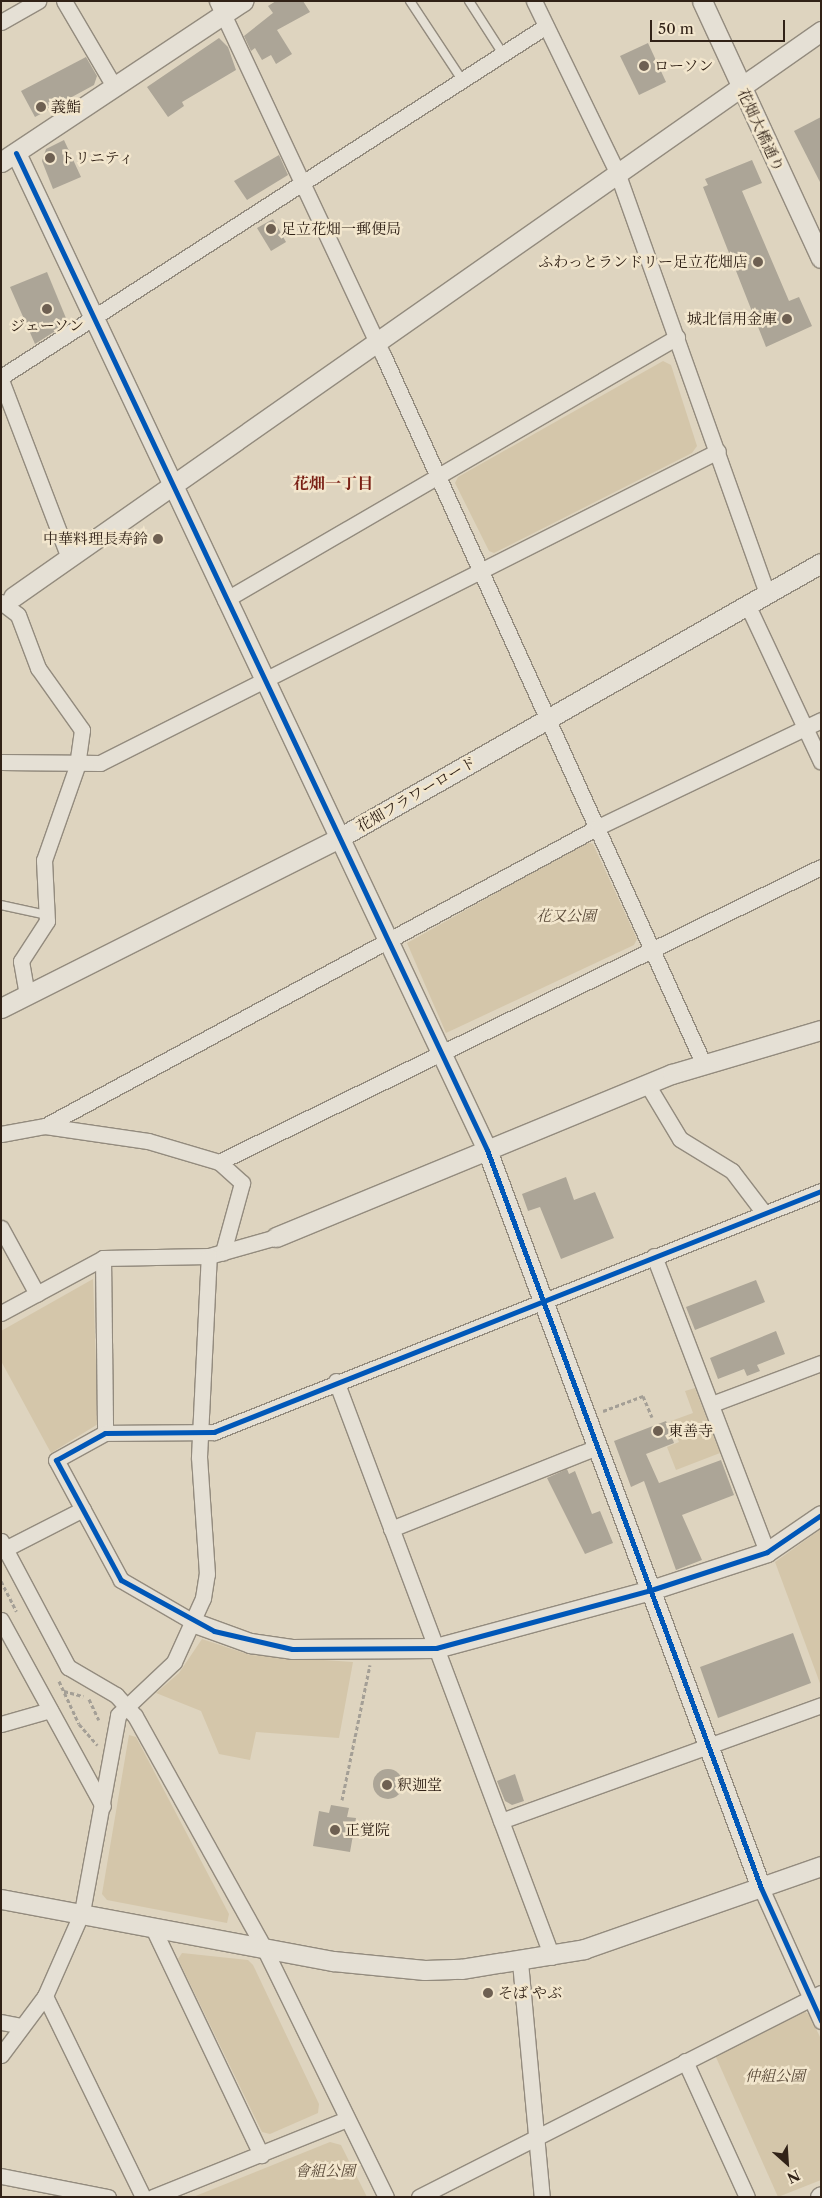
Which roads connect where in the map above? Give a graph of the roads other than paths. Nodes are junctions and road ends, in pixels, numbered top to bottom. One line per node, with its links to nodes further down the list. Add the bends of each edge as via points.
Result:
1 (38, 1): 9 (street)
2 (64, 1): 15 (street)
3 (243, 1): 8 (street)
4 (410, 1): 13 (lane)
5 (469, 1): 12 (lane)
6 (534, 1): 10 (street)
7 (702, 1): 14 (street, 花畑大橋通り)
8 (221, 8): 15 (street); 18 (street)
9 (1, 22)
10 (546, 26): 12 (street); 17 (street)
11 (821, 31): 14 (street)
12 (503, 54): 13 (street)
13 (462, 80): 18 (street)
14 (741, 86): 17 (street); 19 (street, 花畑大橋通り)
15 (115, 88): 16 (street)
16 (9, 158): 20 (street)
17 (617, 172): 21 (street); 22 (street)
18 (304, 182): 20 (street); 22 (street)
19 (821, 258)
20 (94, 318): 23 (street); 26 (street)
21 (677, 337): 24 (street); 25 (street)
22 (377, 341): 25 (street); 26 (street)
23 (1, 378): 27 (street)
24 (718, 451): 29 (street); 30 (street)
25 (439, 479): 29 (street); 31 (street)
26 (172, 484): 27 (street); 31 (street)
27 (68, 558): 32 (street)
28 (821, 563): 30 (street, 花畑フラワーロード)
29 (482, 572): 34 (street); 35 (street)
30 (767, 593): 33 (street, 花畑フラワーロード)
31 (225, 600): 34 (street)
32 (6, 601): 40 (street, via 18,615 38,668 82,730)
33 (747, 604): 35 (street, 花畑フラワーロード); 37 (street)
34 (263, 682): 40 (street, via 100,764); 42 (street)
35 (548, 719): 41 (street); 42 (street, 花畑フラワーロード)
36 (821, 720): 37 (street)
37 (804, 728): 39 (street); 41 (street)
38 (1, 762): 40 (street)
39 (821, 762)
40 (77, 766): 45 (street, via 44,860)
41 (598, 827): 46 (street); 47 (street)
42 (340, 838): 46 (street); 48 (street, 花畑フラワーロード)
43 (820, 871): 47 (street)
44 (1, 906): 45 (lane)
45 (47, 915): 48 (street, via 21,962)
46 (387, 940): 51 (street); 54 (street)
47 (653, 948): 51 (street); 52 (street)
48 (27, 996): 49 (street, 花畑フラワーロード)
49 (1, 1008)
50 (821, 1030): 52 (street)
51 (441, 1053): 56 (street); 57 (street)
52 (704, 1065): 53 (street)
53 (647, 1084): 56 (street); 59 (street, via 680,1139 732,1171)
54 (45, 1126): 55 (street); 57 (street, via 148,1141)
55 (1, 1134)
56 (487, 1150): 61 (street); 66 (street)
57 (219, 1162): 62 (street, via 242,1184)
58 (821, 1191): 59 (street)
59 (764, 1213): 63 (street)
60 (1, 1228): 65 (street)
61 (276, 1237): 62 (street)
62 (216, 1254): 64 (street); 72 (street)
63 (654, 1256): 66 (street); 70 (street)
64 (103, 1258): 65 (street); 71 (street)
65 (37, 1294): 67 (street)
66 (542, 1299): 69 (street); 73 (street)
67 (1, 1313)
68 (821, 1363): 70 (street)
69 (336, 1381): 72 (street); 76 (street)
70 (712, 1404): 78 (street)
71 (105, 1433): 72 (street); 74 (street, via 56,1460)
72 (204, 1434): 81 (street, via 199,1457 207,1574)
73 (597, 1447): 76 (street); 79 (street)
74 (83, 1510): 77 (street); 81 (street, via 121,1580)
75 (821, 1515): 78 (street)
76 (391, 1529): 82 (street)
77 (3, 1547): 84 (street, via 68,1667 116,1695)
78 (768, 1552): 79 (street)
79 (651, 1590): 82 (street); 87 (street)
80 (1, 1620): 85 (street)
81 (195, 1623): 82 (street, via 250,1643 284,1648); 84 (street, via 174,1662)
82 (436, 1648): 89 (street)
83 (821, 1705): 87 (street)
84 (126, 1706): 88 (street, via 118,1715); 95 (street)
85 (50, 1710): 86 (street); 88 (street)
86 (1, 1724)
87 (708, 1746): 89 (street); 91 (street)
88 (103, 1806): 93 (street)
89 (501, 1821): 96 (street)
90 (821, 1866): 91 (street)
91 (761, 1888): 96 (street); 99 (street)
92 (1, 1899): 93 (street)
93 (82, 1912): 94 (street); 98 (street)
94 (152, 1926): 95 (street); 107 (street)
95 (264, 1948): 97 (street, via 425,1970); 105 (street)
96 (552, 1957): 97 (street)
97 (520, 1962): 106 (street)
98 (45, 1996): 102 (street); 110 (street)
99 (816, 1996): 100 (street); 104 (street)
100 (821, 2021)
101 (1, 2022): 102 (street)
102 (22, 2026): 103 (street)
103 (1, 2055)
104 (685, 2061): 106 (street); 115 (street)
105 (347, 2119): 107 (street); 112 (street)
106 (538, 2138): 113 (street); 114 (street)
107 (260, 2155): 111 (street)
108 (1, 2176): 109 (street)
109 (108, 2197)
110 (143, 2197)
111 (153, 2197)
112 (386, 2197)
113 (419, 2197)
114 (542, 2197)
115 (748, 2197)

